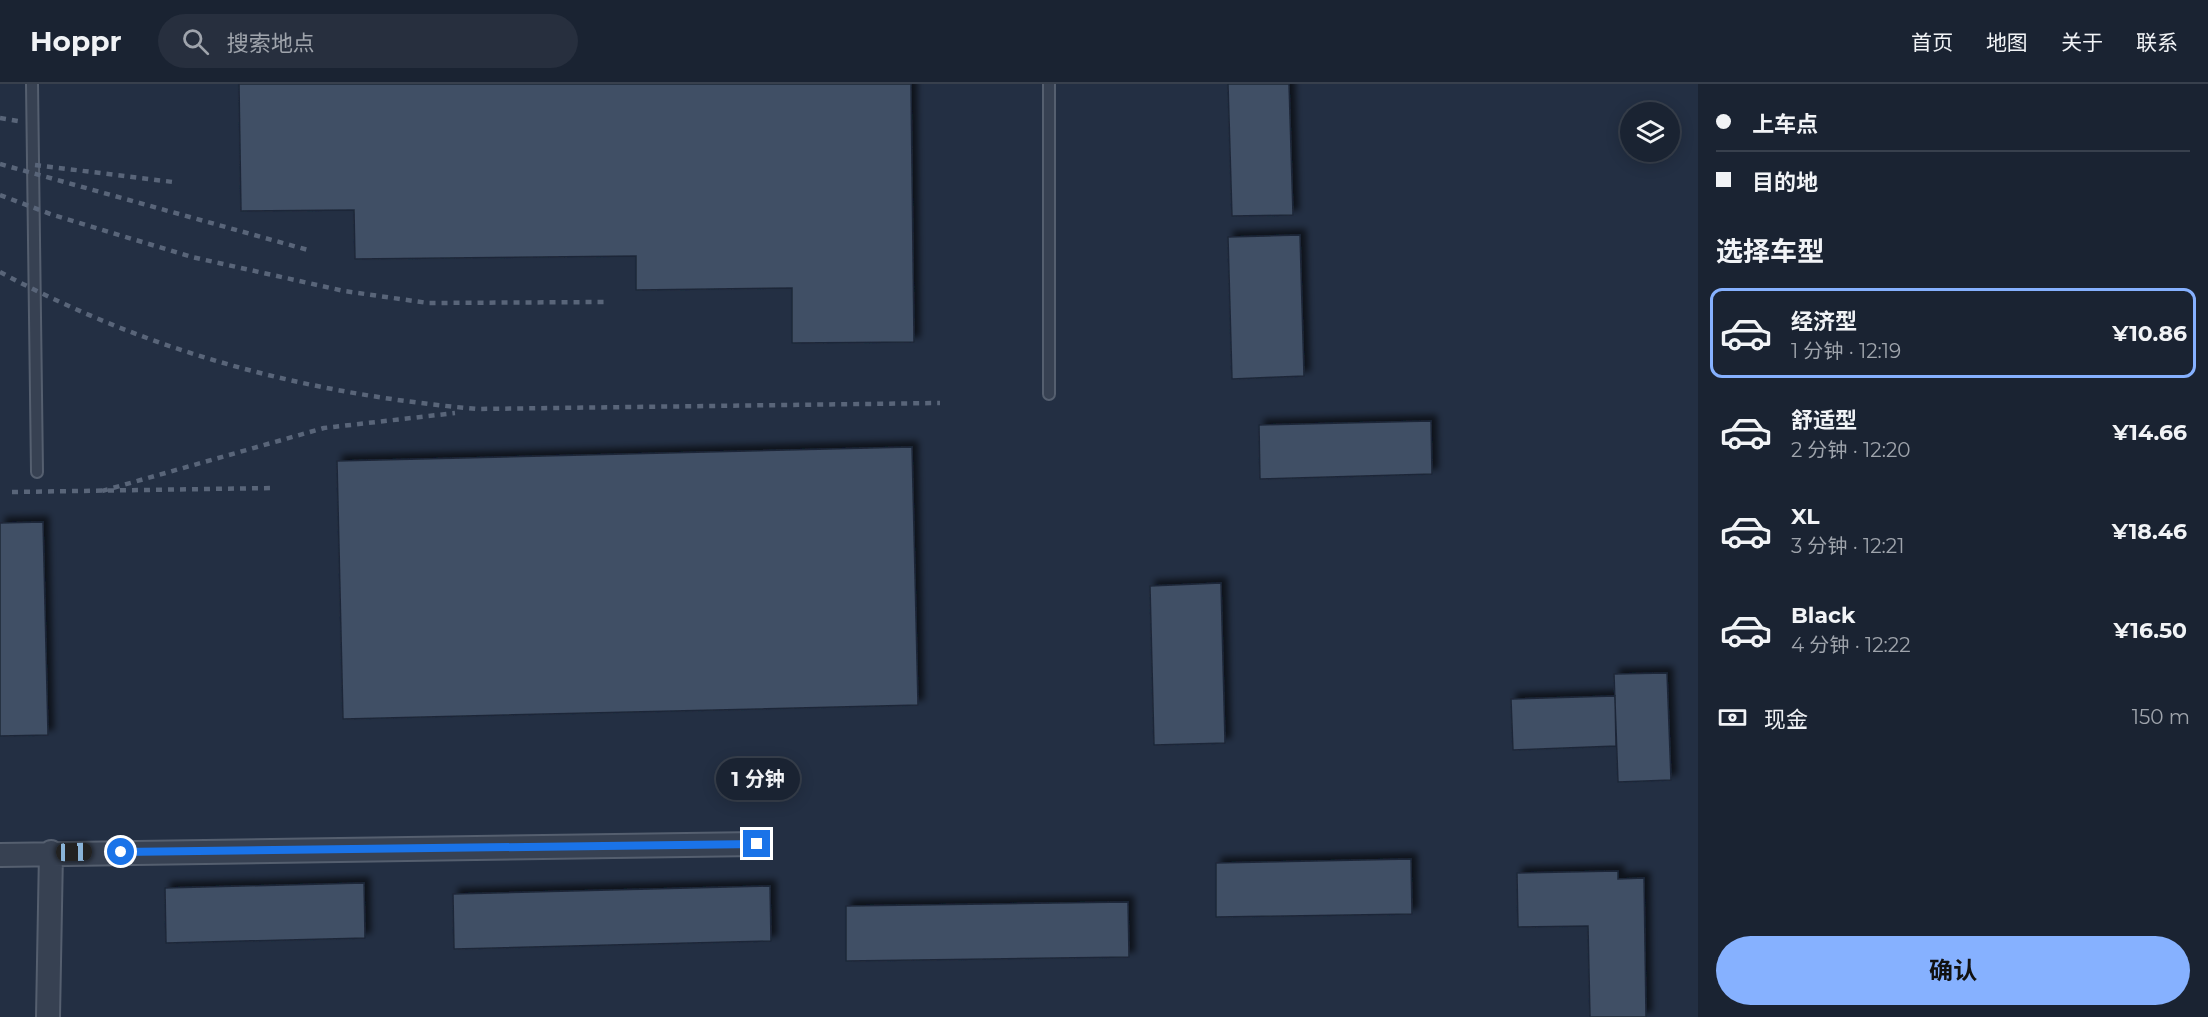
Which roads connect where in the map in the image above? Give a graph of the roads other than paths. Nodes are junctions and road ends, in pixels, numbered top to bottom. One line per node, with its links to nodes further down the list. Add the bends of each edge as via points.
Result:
1 (32, 84): 4 (lane)
2 (1048, 84): 3 (lane)
3 (1049, 394)
4 (37, 472)
5 (757, 844): 6 (street)
6 (51, 852): 7 (street); 8 (street)
7 (0, 855)
8 (48, 1017)

